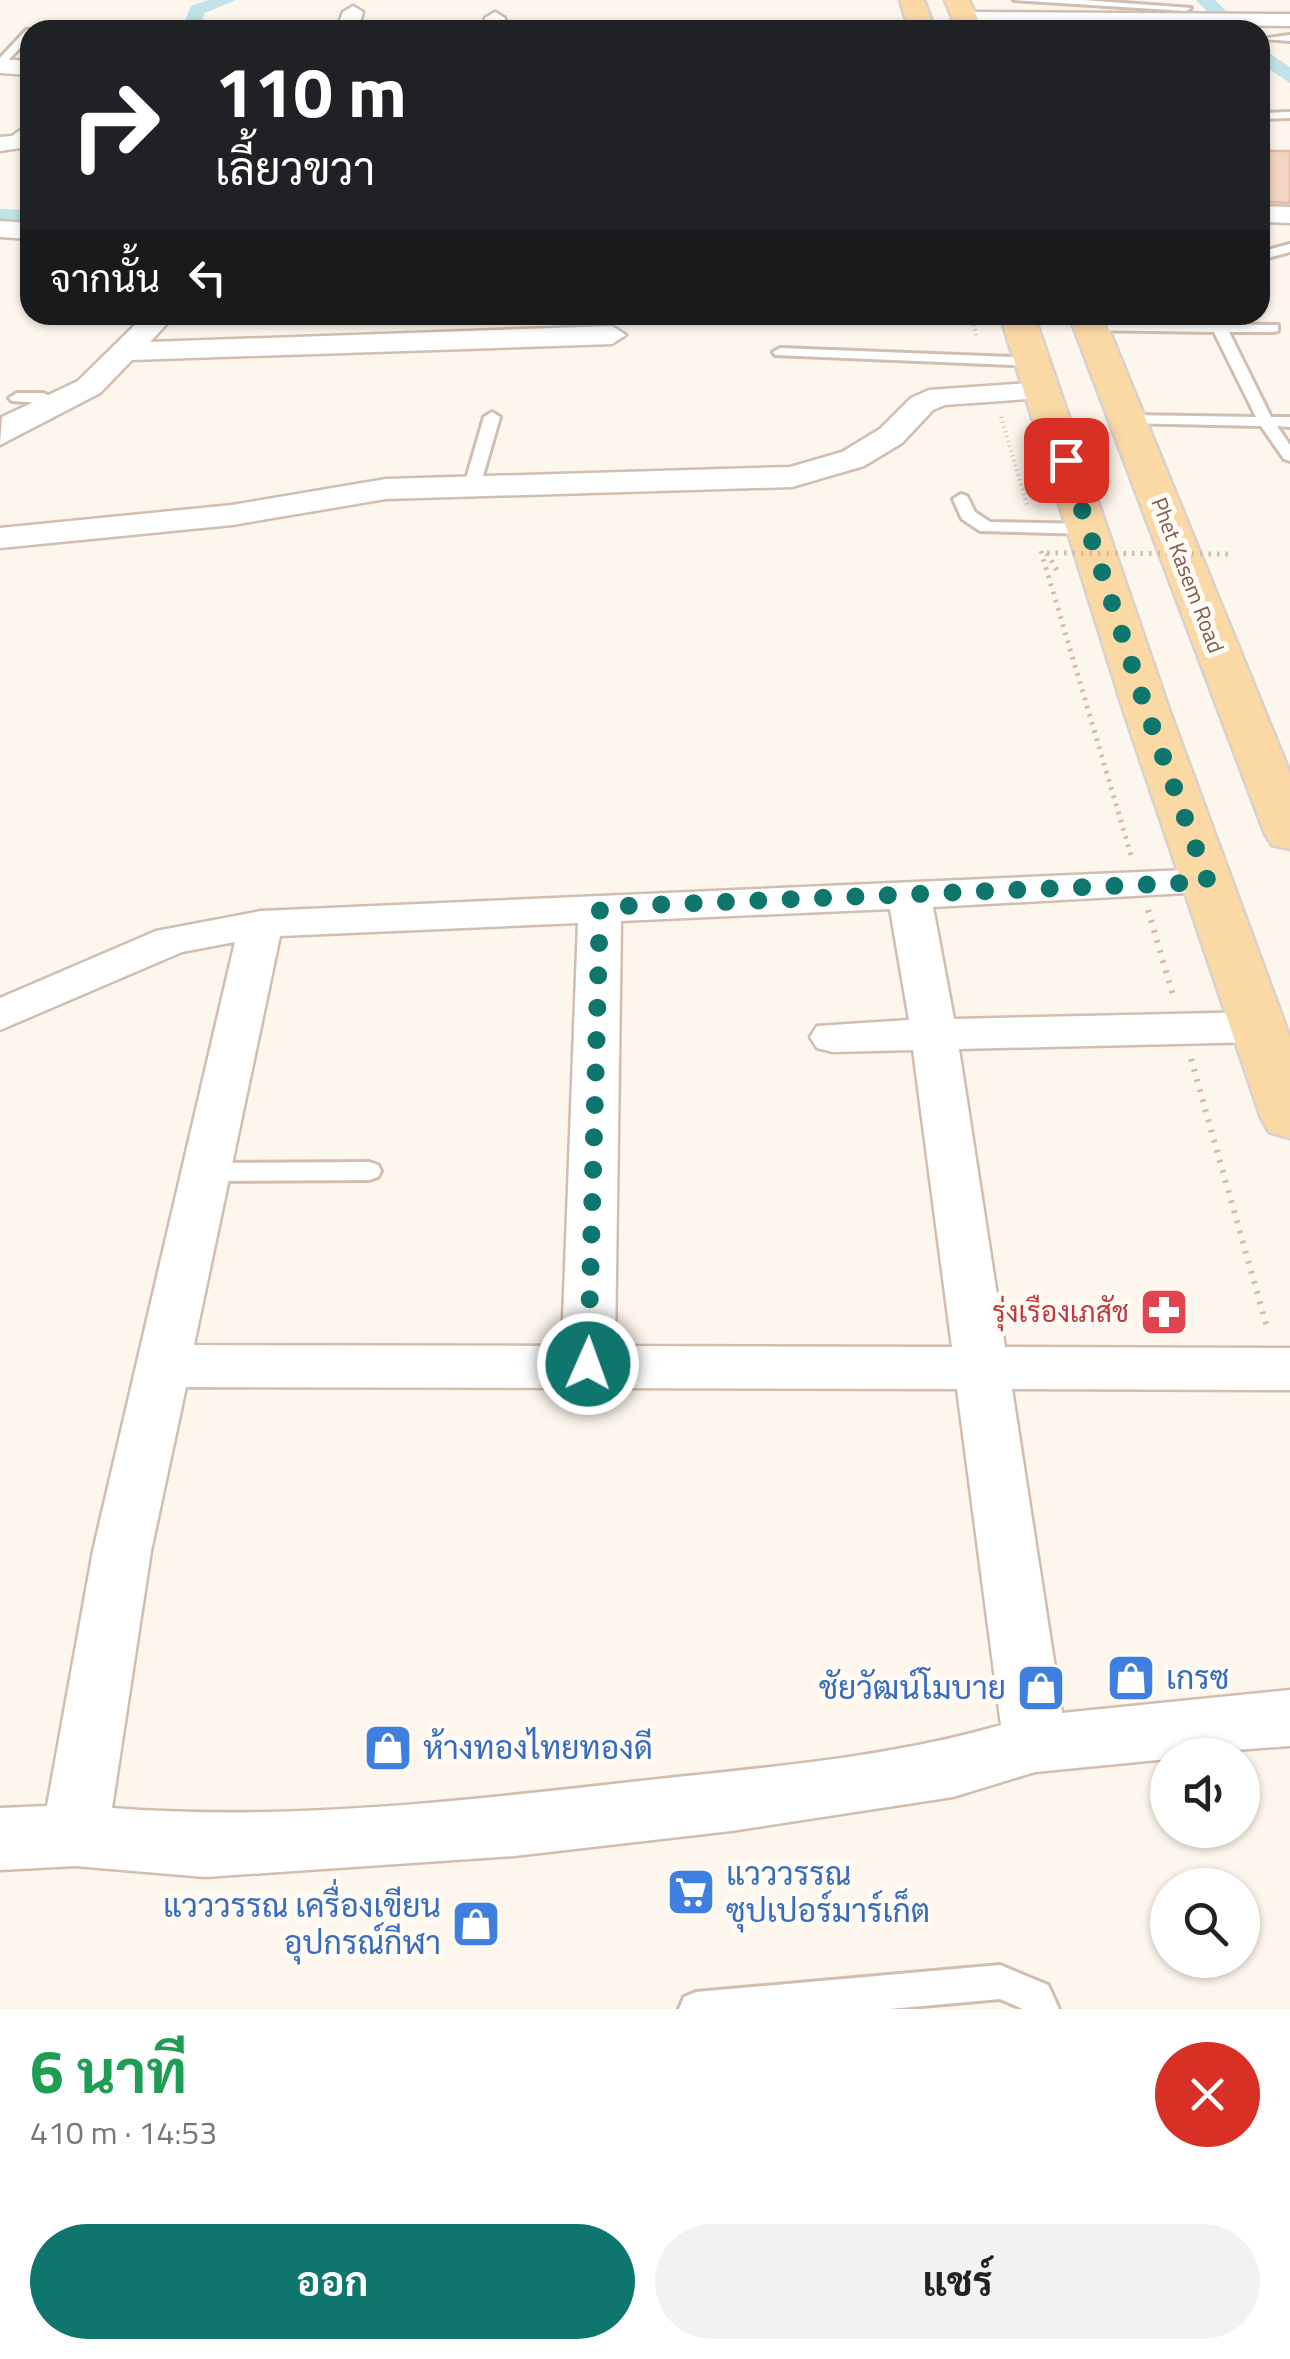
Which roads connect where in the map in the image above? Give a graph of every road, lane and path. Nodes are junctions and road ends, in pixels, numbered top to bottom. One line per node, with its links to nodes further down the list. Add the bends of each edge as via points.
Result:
1 (1019, 0): 2 (lane)
2 (1186, 8)
3 (963, 16): 4 (street)
4 (1290, 20)
5 (20, 42): 6 (lane)
6 (0, 66)
7 (151, 325): 14 (street)
8 (1021, 325): 16 (main road)
9 (1091, 325): 20 (main road, Phet Kasem Road)
10 (1176, 325): 11 (lane)
11 (1219, 327): 12 (lane); 21 (lane)
12 (1272, 328)
13 (612, 335): 14 (street)
14 (124, 352): 18 (street, via 89,387)
15 (780, 352): 16 (lane)
16 (1039, 377): 25 (street, via 940,396 853,459 792,476); 27 (main road)
17 (17, 398): 18 (lane)
18 (58, 404): 23 (street)
19 (492, 417): 25 (lane)
20 (1128, 420): 21 (lane); 31 (main road, Phet Kasem Road)
21 (1266, 422): 22 (lane); 24 (lane)
22 (1290, 422)
23 (1, 430)
24 (1290, 456)
25 (472, 486): 28 (street, via 386,489 232,515)
26 (960, 499): 27 (lane, via 968,515 986,527)
27 (1088, 528): 33 (main road)
28 (0, 538)
29 (1228, 554): 30 (path, bridge, via 1047,553)
30 (1061, 578)
31 (1277, 771): 32 (main road, Phet Kasem Road)
32 (1290, 834)
33 (1208, 882): 34 (street); 38 (main road)
34 (909, 894): 35 (street); 39 (street)
35 (600, 907): 36 (street); 44 (street)
36 (261, 924): 37 (street, via 171,940); 43 (street)
37 (0, 1015)
38 (1259, 1027): 39 (street); 41 (main road)
39 (934, 1034): 40 (street); 46 (street)
40 (833, 1037)
41 (1290, 1118)
42 (369, 1170): 43 (lane)
43 (208, 1172): 45 (street)
44 (588, 1364): 45 (street); 46 (street)
45 (166, 1366): 50 (street, via 122,1552)
46 (978, 1367): 47 (street); 49 (street)
47 (1290, 1368)
48 (1290, 1718): 49 (street)
49 (1035, 1744): 50 (street, via 934,1771 514,1826 205,1846)
50 (76, 1835): 51 (street)
51 (0, 1839)
52 (696, 2009): 53 (lane, via 1000,1982 1036,1997)
53 (1042, 2009)

